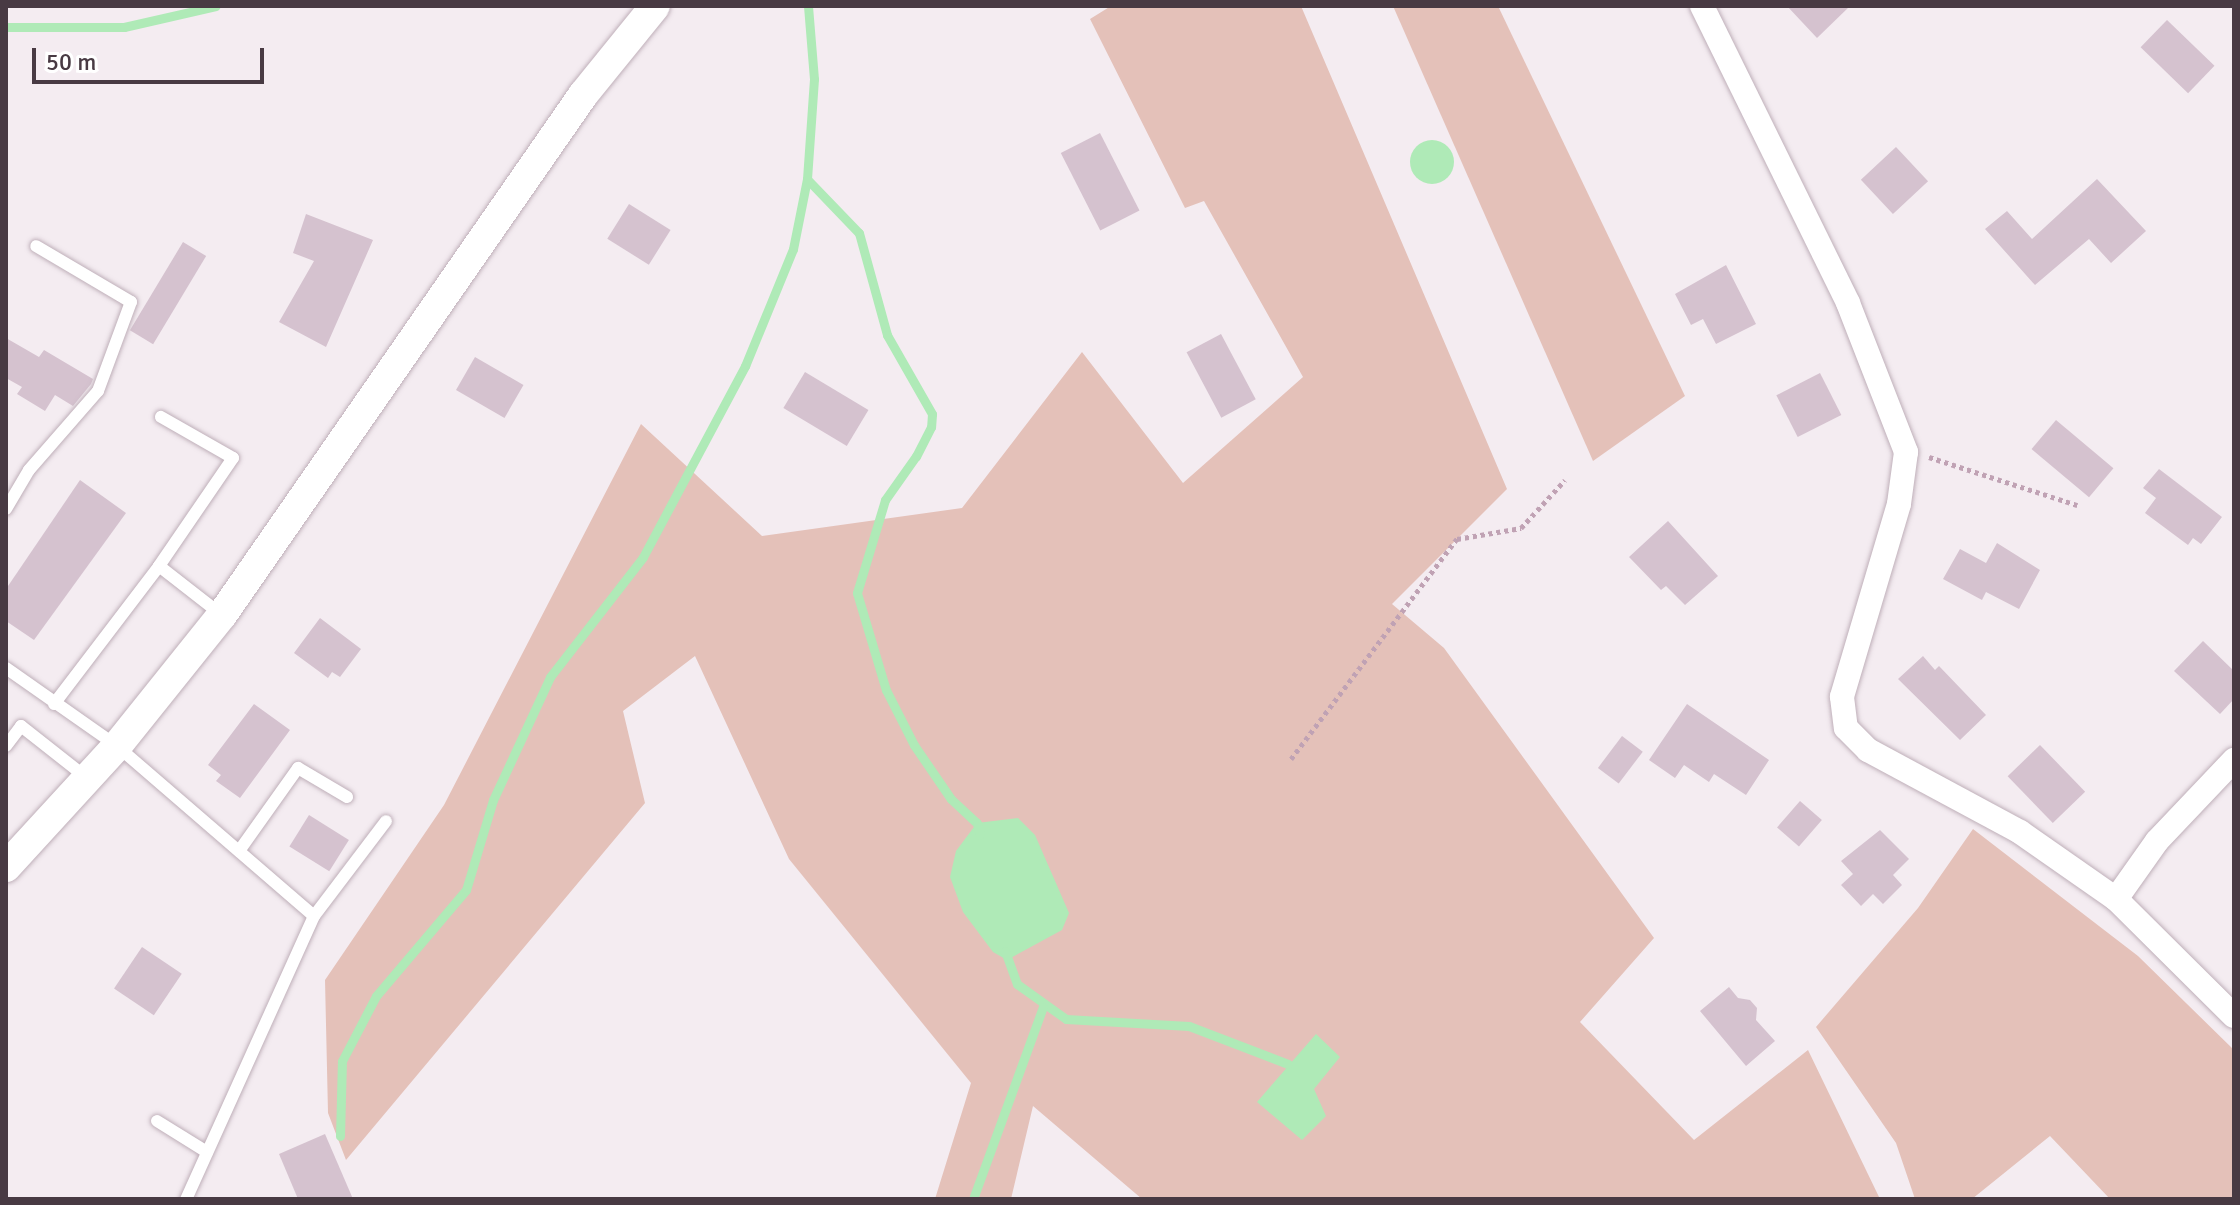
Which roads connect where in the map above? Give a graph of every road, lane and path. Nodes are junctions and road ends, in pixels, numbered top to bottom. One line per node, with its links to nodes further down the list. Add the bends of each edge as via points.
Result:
1 (655, 6): 10 (street, via 583,95)
2 (1702, 6): 5 (street, via 1848,303)
3 (36, 246): 8 (lane, via 131,302 98,391 29,470)
4 (161, 417): 9 (lane, via 233,458)
5 (1906, 452): 7 (path); 22 (street, via 1899,504 1842,697 1846,728 1868,750 2020,832)
6 (1565, 480): 15 (path, via 1521,528 1457,539)
7 (2077, 505)
8 (6, 509)
9 (159, 566): 10 (lane); 12 (lane)
10 (222, 615): 14 (street)
11 (6, 668): 12 (lane)
12 (54, 704): 14 (lane)
13 (6, 746): 17 (lane, via 21,726)
14 (117, 746): 17 (street); 20 (lane)
15 (1291, 759)
16 (2234, 760): 22 (street, via 2157,841)
17 (88, 779): 21 (street)
18 (347, 797): 20 (lane, via 298,768)
19 (386, 821): 23 (lane)
20 (239, 851): 23 (lane)
21 (6, 867)
22 (2116, 899): 24 (street)
23 (314, 916): 26 (lane)
24 (2234, 1016)
25 (157, 1121): 26 (lane)
26 (207, 1152): 27 (lane)
27 (186, 1199)

